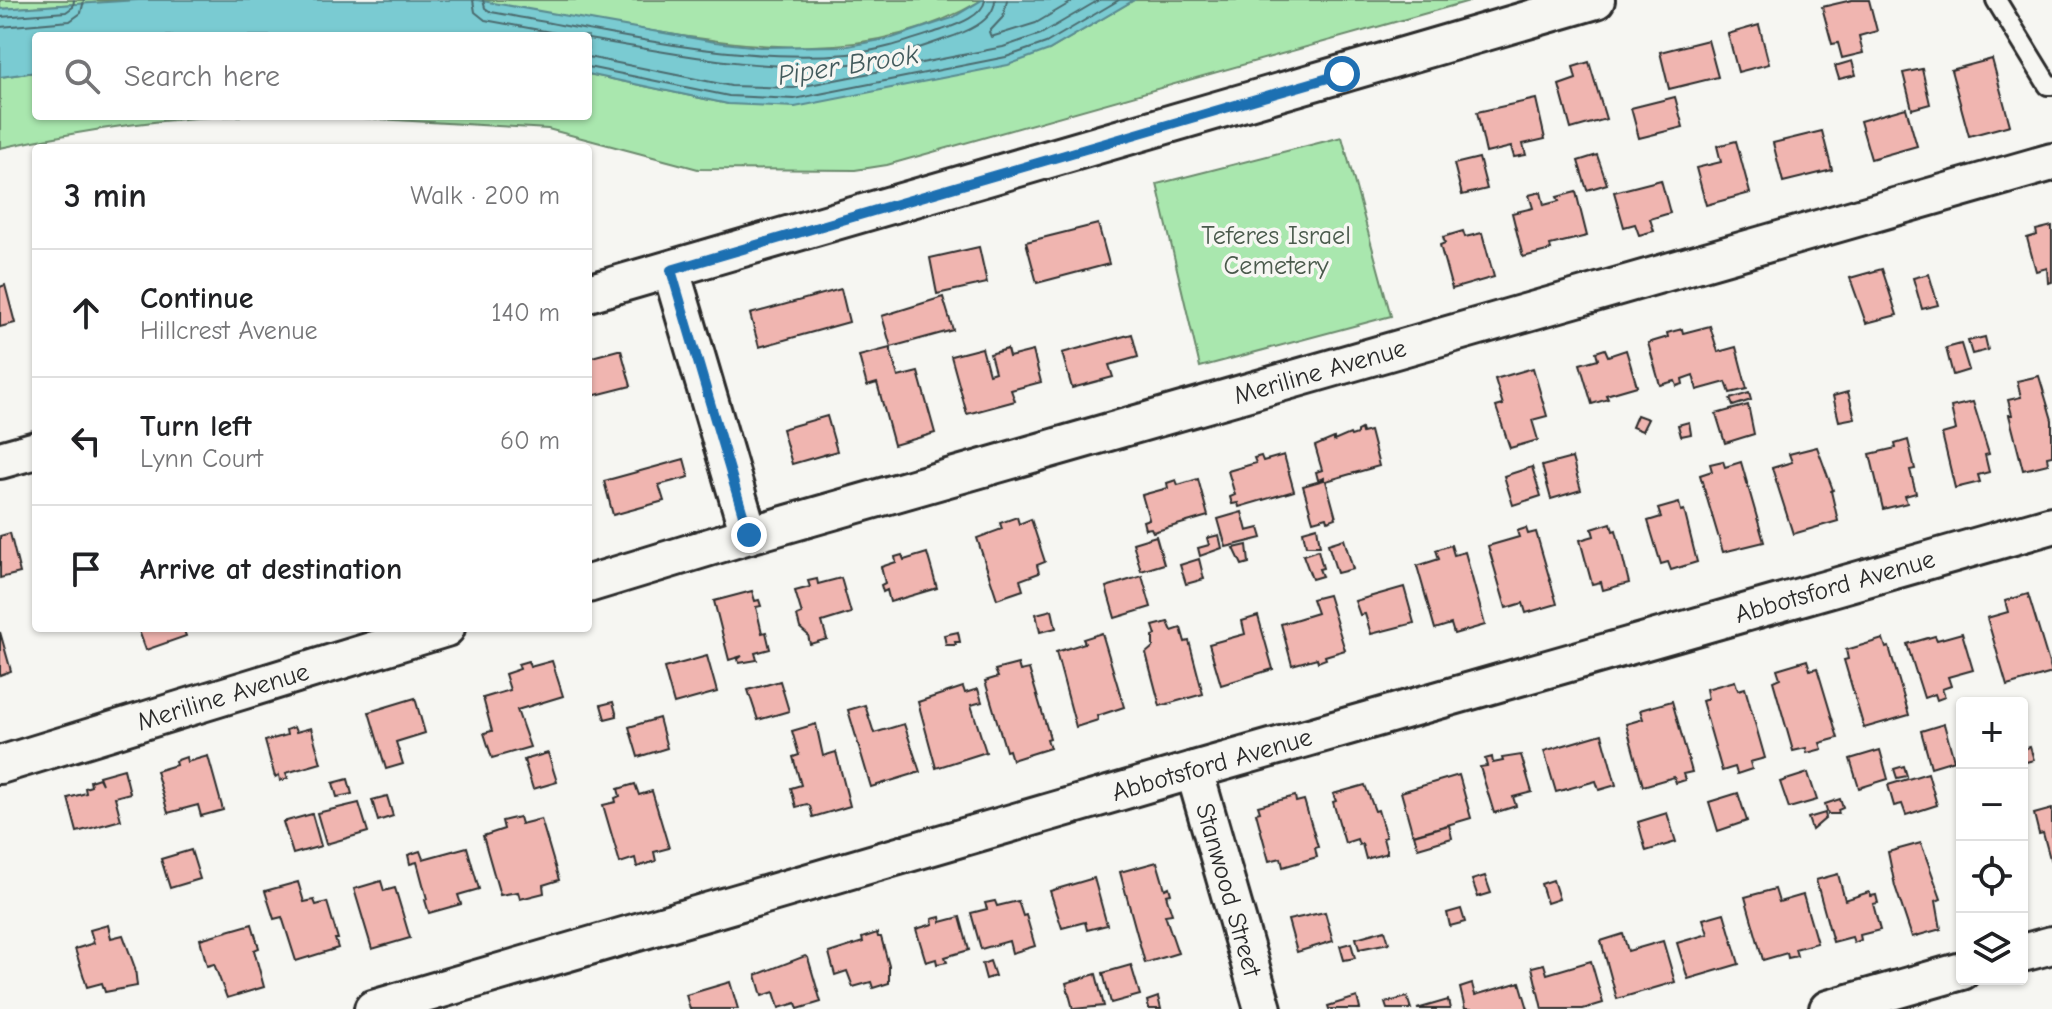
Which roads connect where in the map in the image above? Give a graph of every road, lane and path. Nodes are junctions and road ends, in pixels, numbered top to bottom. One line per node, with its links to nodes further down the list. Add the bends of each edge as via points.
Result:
1 (1596, 0): 5 (street)
2 (1996, 0): 3 (lane)
3 (2052, 85)
4 (2052, 162): 10 (street, Meriline Avenue)
5 (671, 270): 6 (street); 10 (street)
6 (592, 292)
7 (32, 451): 8 (street)
8 (0, 460)
9 (2052, 525): 14 (street, Abbotsford Avenue)
10 (749, 535): 11 (street, Meriline Avenue)
11 (592, 583)
12 (433, 632): 13 (street, Meriline Avenue)
13 (0, 765)
14 (1194, 770): 18 (street, Abbotsford Avenue); 19 (street, Stanwood Street)
15 (2052, 945): 16 (street)
16 (2028, 951)
17 (1956, 973): 20 (street)
18 (373, 1009)
19 (1263, 1009)
20 (1828, 1009)

